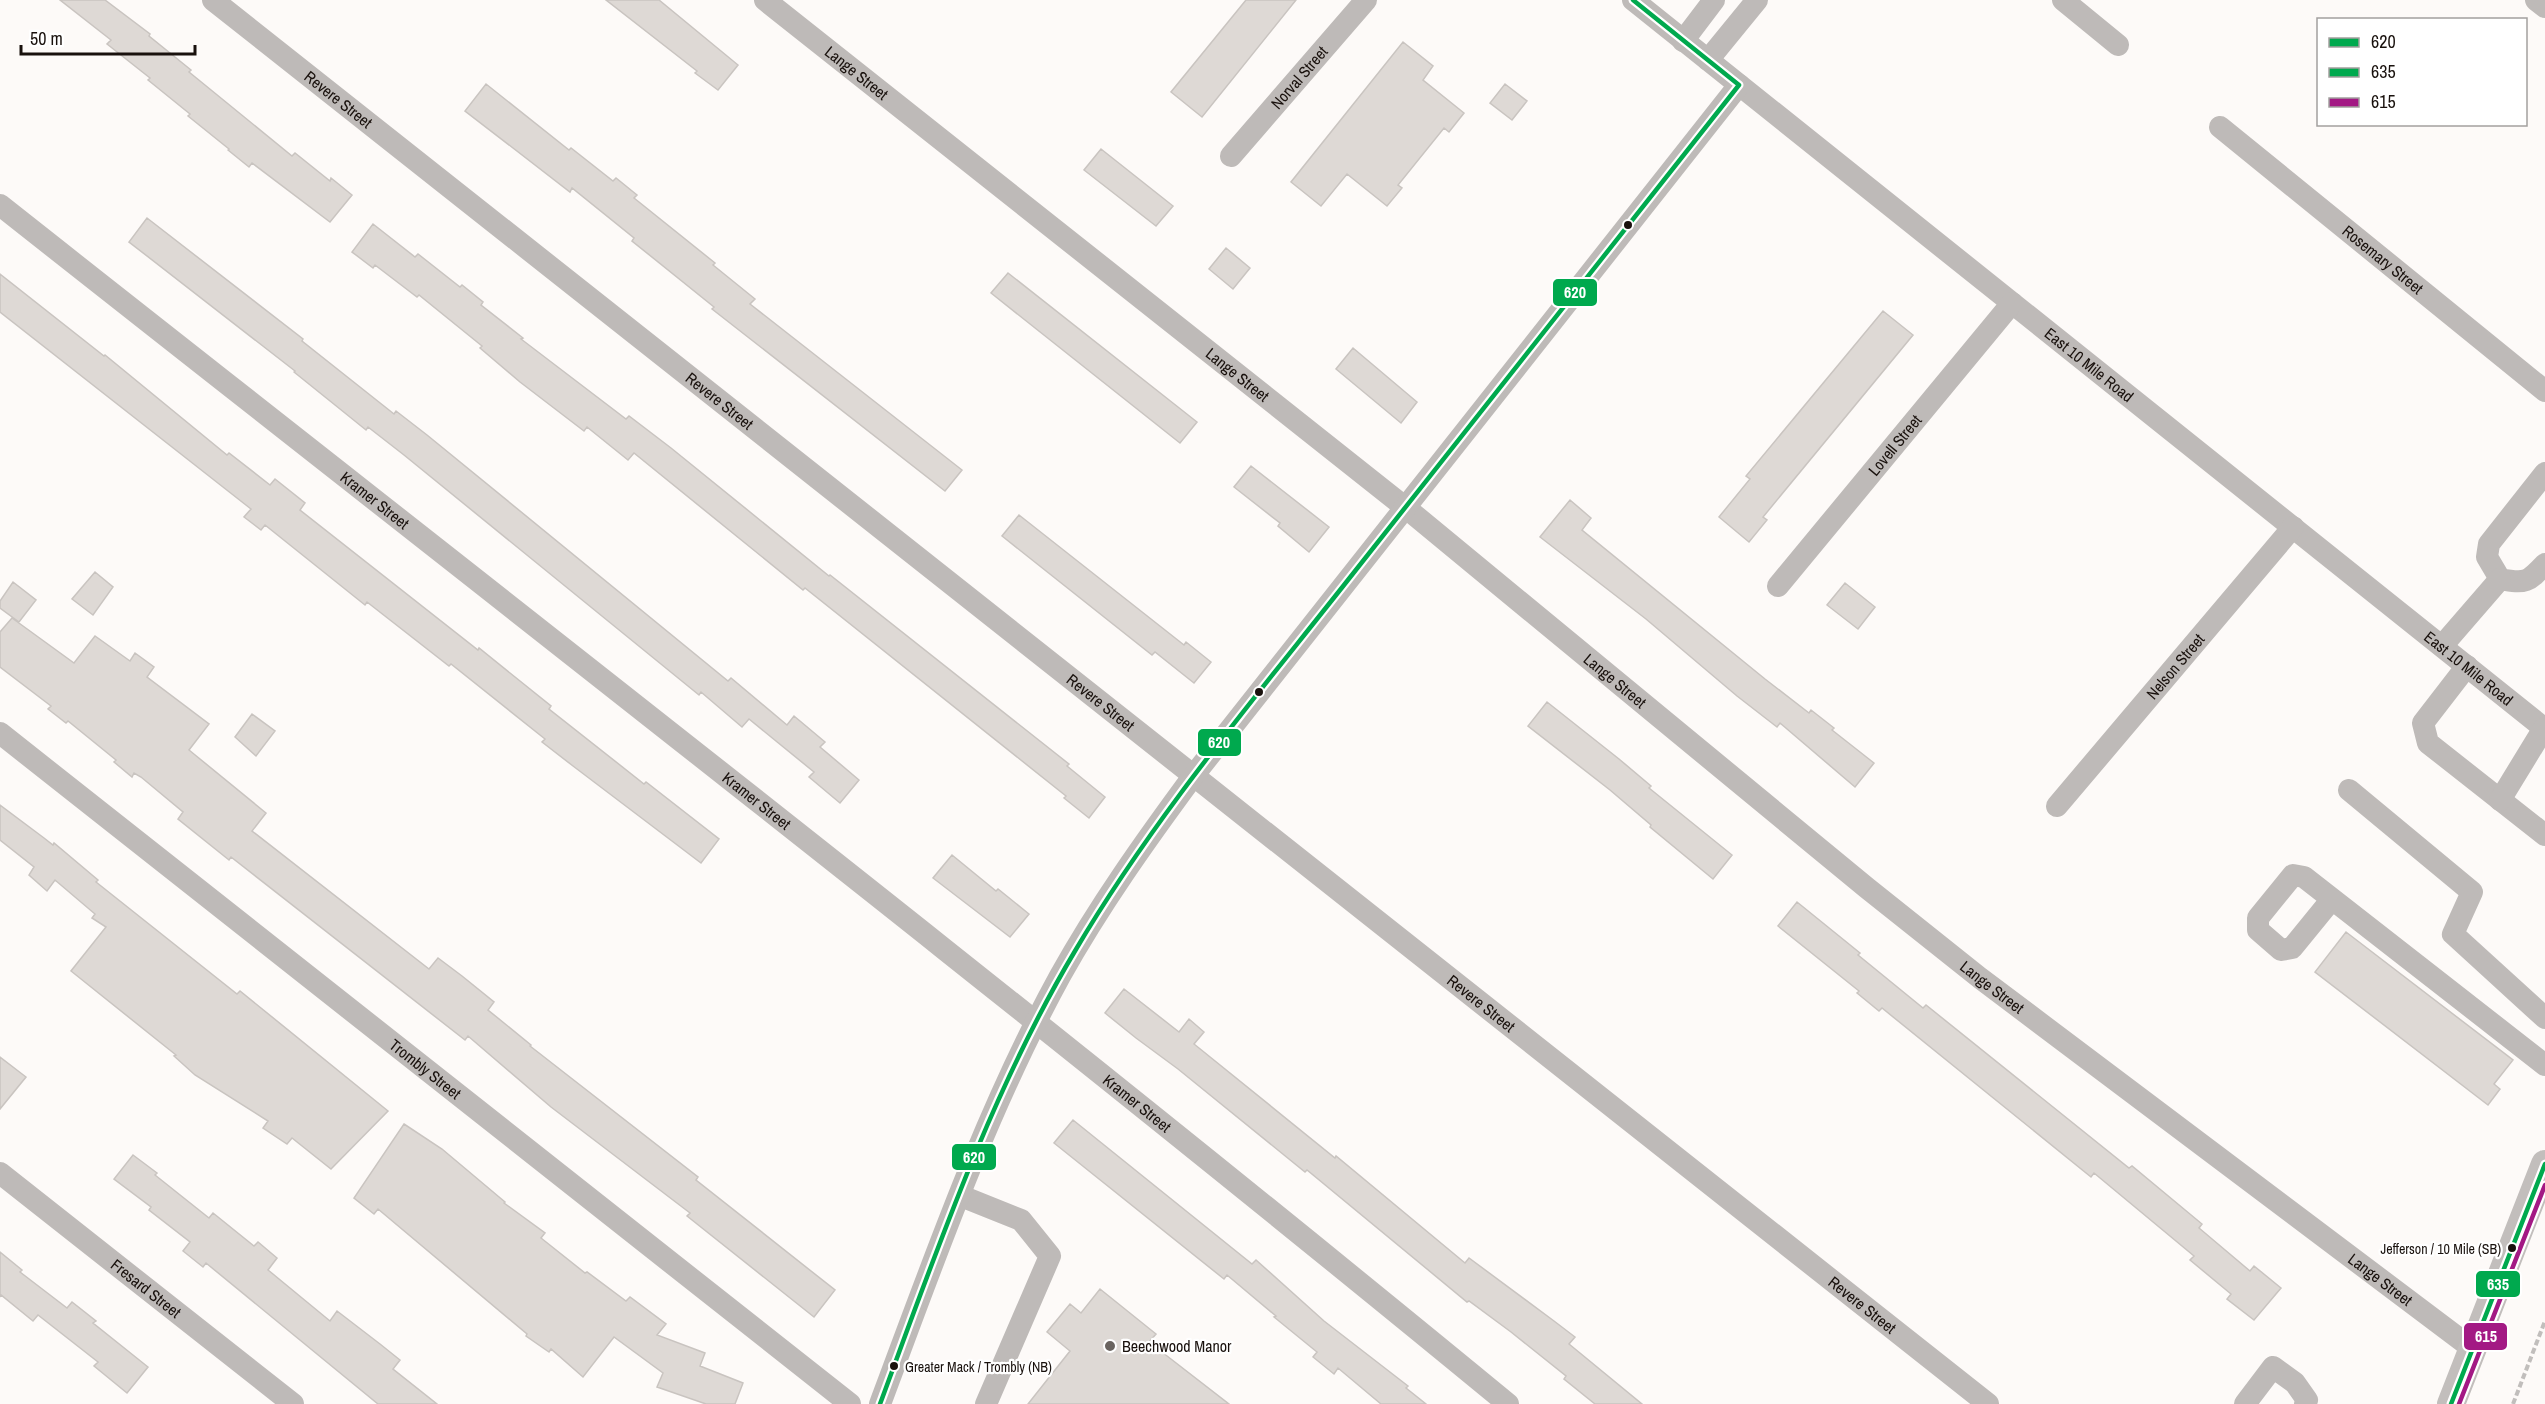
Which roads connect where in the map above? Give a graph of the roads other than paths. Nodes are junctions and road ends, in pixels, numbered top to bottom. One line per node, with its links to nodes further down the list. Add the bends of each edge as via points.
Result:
1 (213, 0): 29 (street, Revere Street)
2 (765, 0): 20 (street, Lange Street)
3 (1366, 0): 15 (street, Norval Street)
4 (1633, 0): 10 (street, East 10 Mile Road)
5 (1714, 0): 10 (street)
6 (1757, 0): 12 (street)
7 (2063, 0): 11 (street)
8 (2536, 0): 9 (street)
9 (2545, 7)
10 (1683, 41): 12 (street, East 10 Mile Road)
11 (2118, 45)
12 (1708, 60): 13 (street, East 10 Mile Road)
13 (1739, 85): 17 (street, East 10 Mile Road); 20 (street)
14 (2220, 127): 18 (street, Rosemary Street)
15 (1231, 156)
16 (0, 205): 36 (street, Kramer Street)
17 (2012, 303): 21 (street, East 10 Mile Road); 24 (street, Lovell Street)
18 (2545, 390)
19 (2545, 473): 23 (street, via 2489,544 2487,557)
20 (1406, 508): 29 (street); 41 (street, Lange Street, via 1980,978)
21 (2293, 527): 25 (street, East 10 Mile Road); 32 (street, Nelson Street)
22 (2545, 564): 23 (street, via 2529,581)
23 (2500, 579): 25 (street)
24 (1778, 586)
25 (2442, 646): 26 (street, East 10 Mile Road)
26 (2467, 666): 27 (street, East 10 Mile Road); 31 (street, via 2423,723 2428,743)
27 (2545, 728): 31 (street)
28 (0, 733): 43 (street, Trombly Street)
29 (1194, 775): 36 (street, via 1111,892); 47 (street, Revere Street)
30 (2349, 790): 35 (street, via 2472,892 2453,934)
31 (2500, 800): 33 (street)
32 (2057, 806)
33 (2545, 835)
34 (2332, 899): 37 (street)
35 (2545, 1018)
36 (1036, 1024): 40 (street); 46 (street, Kramer Street)
37 (2545, 1065)
38 (2545, 1164): 41 (main road)
39 (0, 1173): 42 (street, Fresard Street)
40 (961, 1196): 44 (street); 45 (street, via 1021,1220 1050,1256)
41 (2473, 1349): 50 (main road)
42 (293, 1404)
43 (850, 1404)
44 (880, 1404)
45 (986, 1404)
46 (1508, 1404)
47 (1988, 1404)
48 (2245, 1404): 49 (street, via 2273,1367 2295,1383 2307,1400)
49 (2305, 1404)
50 (2451, 1404)

